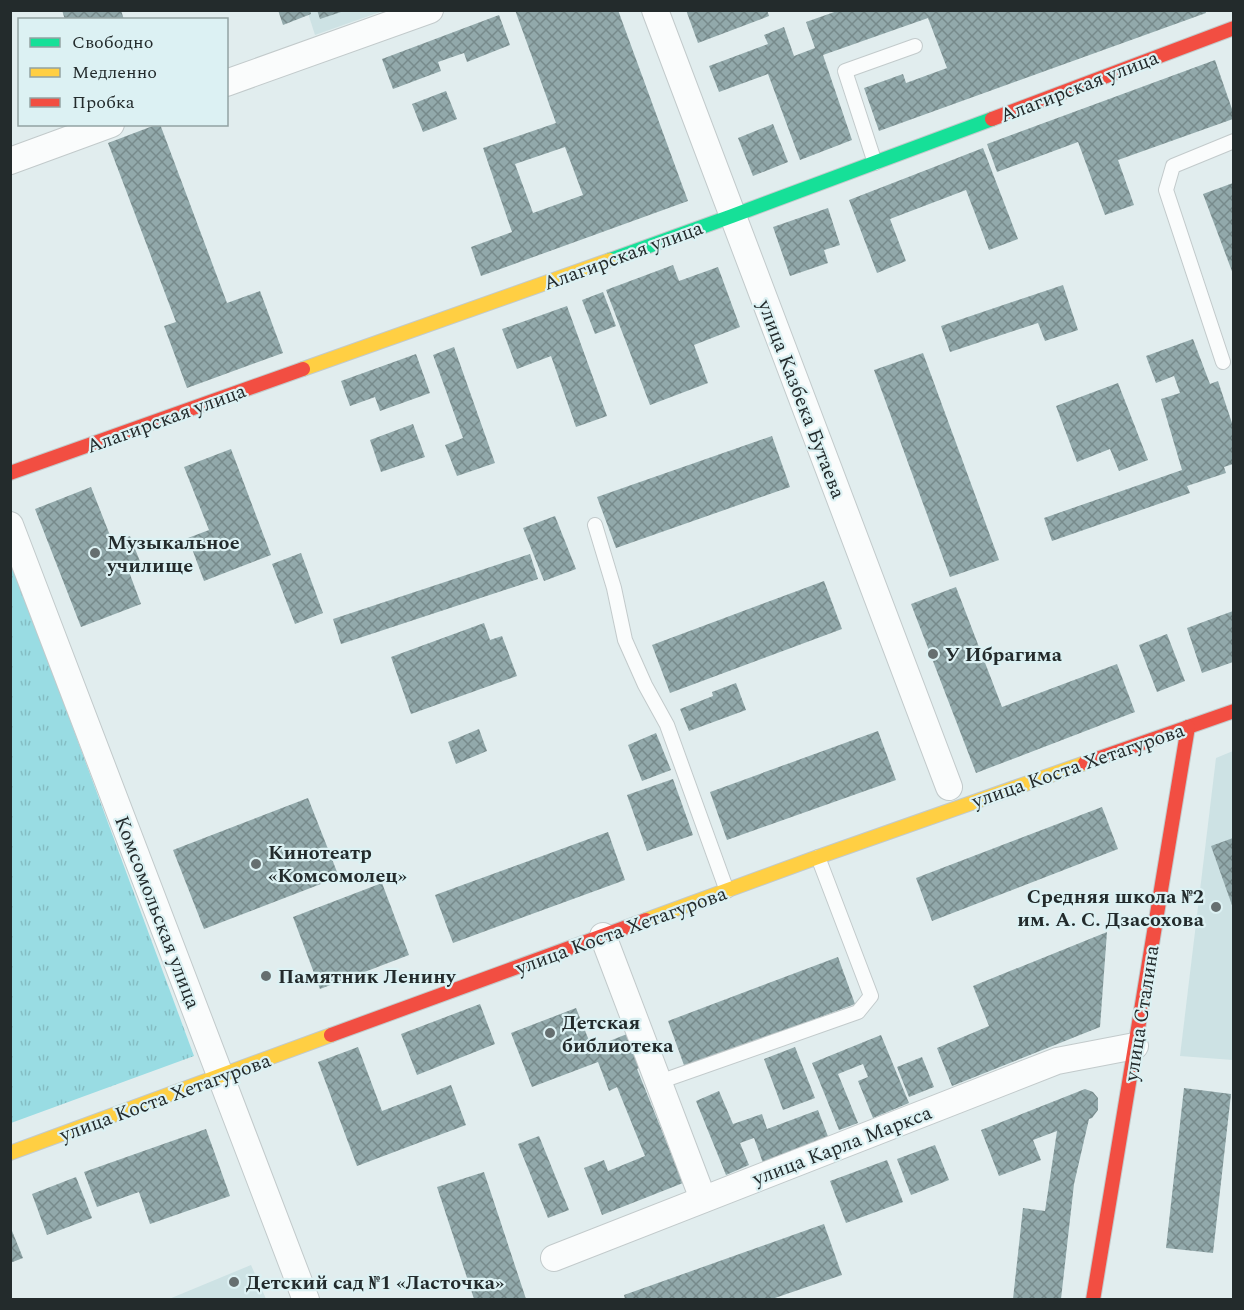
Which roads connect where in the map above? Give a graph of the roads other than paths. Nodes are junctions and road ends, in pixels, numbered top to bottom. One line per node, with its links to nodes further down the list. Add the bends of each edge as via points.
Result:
1 (430, 10): 5 (street)
2 (655, 10): 10 (street, улица Казбека Бутаева)
3 (1233, 28): 9 (street, Алагирская улица)
4 (915, 46): 9 (lane, via 845,71)
5 (228, 82)
6 (105, 126): 8 (street)
7 (1233, 141): 11 (lane, via 1173,166 1166,190)
8 (10, 160)
9 (875, 163): 10 (street, Алагирская улица)
10 (732, 216): 12 (street, Алагирская улица); 17 (street, улица Казбека Бутаева)
11 (1223, 362)
12 (10, 473)
13 (10, 525): 22 (street, Комсомольская улица)
14 (595, 525): 19 (lane, via 625,640 667,725)
15 (1233, 711): 16 (street, улица Коста Хетагурова)
16 (1188, 727): 18 (street, улица Коста Хетагурова); 21 (street, улица Сталина)
17 (949, 787)
18 (818, 857): 19 (street, улица Коста Хетагурова); 23 (lane, via 871,996 858,1012)
19 (727, 891): 20 (street, улица Коста Хетагурова)
20 (603, 936): 22 (street, улица Коста Хетагурова); 23 (street)
21 (1135, 1046): 25 (street, улица Карла Маркса, via 1057,1061); 28 (street, улица Сталина)
22 (220, 1076): 24 (street, улица Коста Хетагурова); 27 (street, Комсомольская улица)
23 (659, 1082): 25 (street)
24 (10, 1153)
25 (704, 1199): 26 (street, улица Карла Маркса)
26 (554, 1258)
27 (306, 1299)
28 (1093, 1299)

